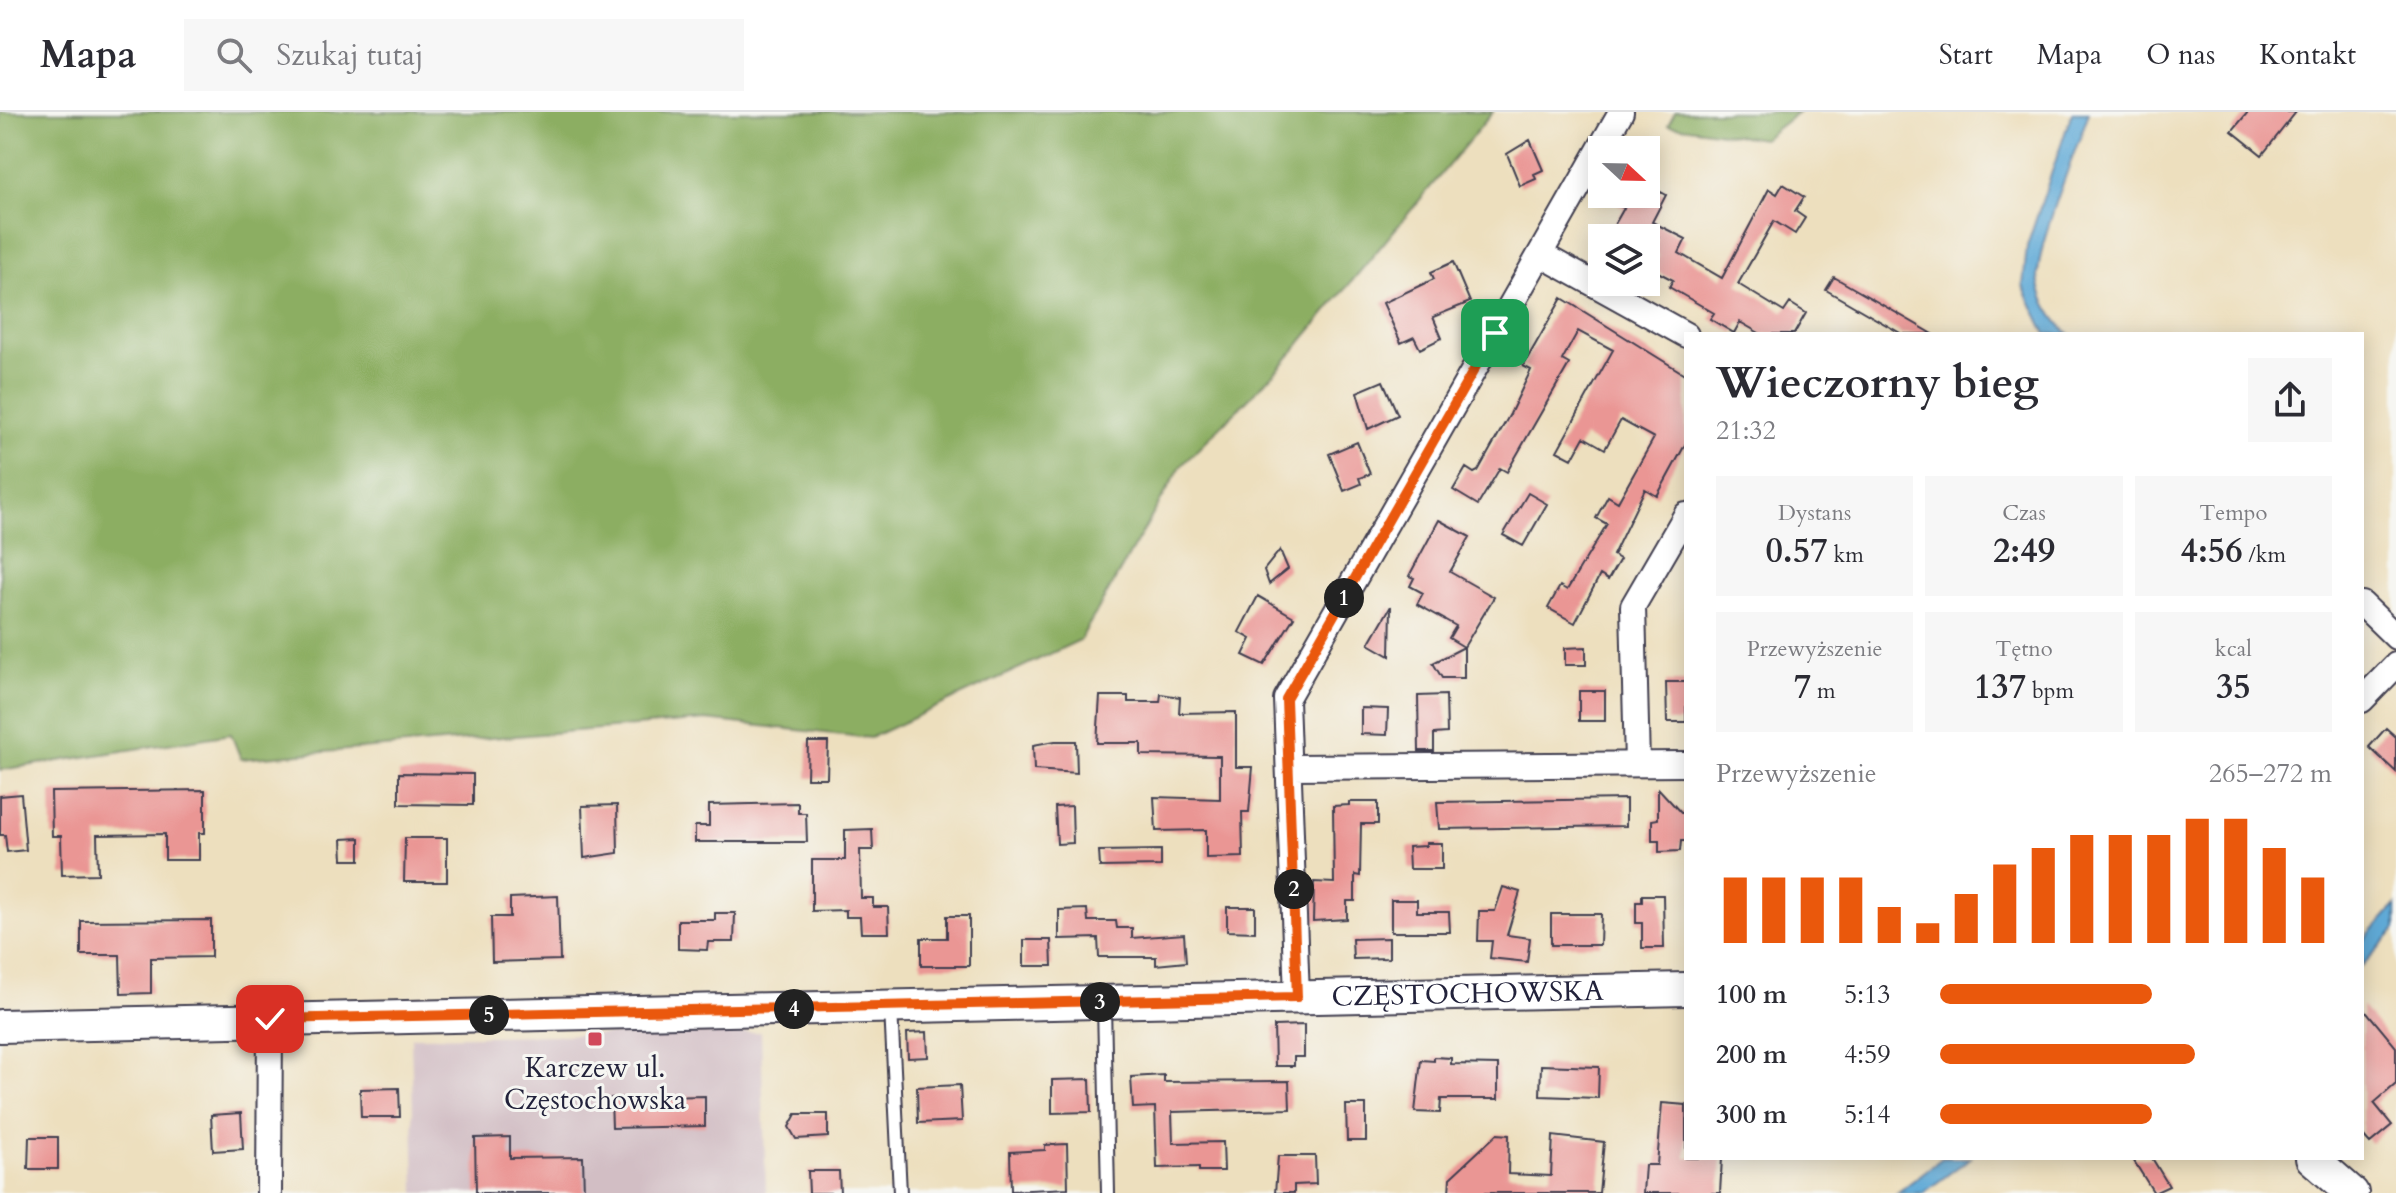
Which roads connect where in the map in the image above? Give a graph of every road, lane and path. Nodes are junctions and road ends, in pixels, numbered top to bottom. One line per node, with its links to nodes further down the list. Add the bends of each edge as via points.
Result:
1 (1621, 112): 2 (street)
2 (1540, 254): 3 (street); 11 (street, via 1286,699)
3 (1684, 334)
4 (1684, 518): 9 (street, via 1633,606)
5 (2364, 606): 6 (street)
6 (2396, 637)
7 (2396, 665): 8 (street)
8 (2364, 698)
9 (1637, 764): 10 (street); 11 (street)
10 (1684, 764)
11 (1291, 767): 13 (street)
12 (1684, 989): 13 (main road, CZĘSTOCHOWSKA)
13 (1297, 997): 14 (main road, CZĘSTOCHOWSKA)
14 (1104, 1002): 15 (main road, CZĘSTOCHOWSKA); 21 (lane)
15 (891, 1006): 16 (main road, CZĘSTOCHOWSKA); 20 (lane)
16 (270, 1019): 17 (main road, CZĘSTOCHOWSKA); 19 (street)
17 (0, 1026)
18 (2314, 1160): 22 (main road)
19 (269, 1193)
20 (900, 1193)
21 (1108, 1193)
22 (2352, 1193)

